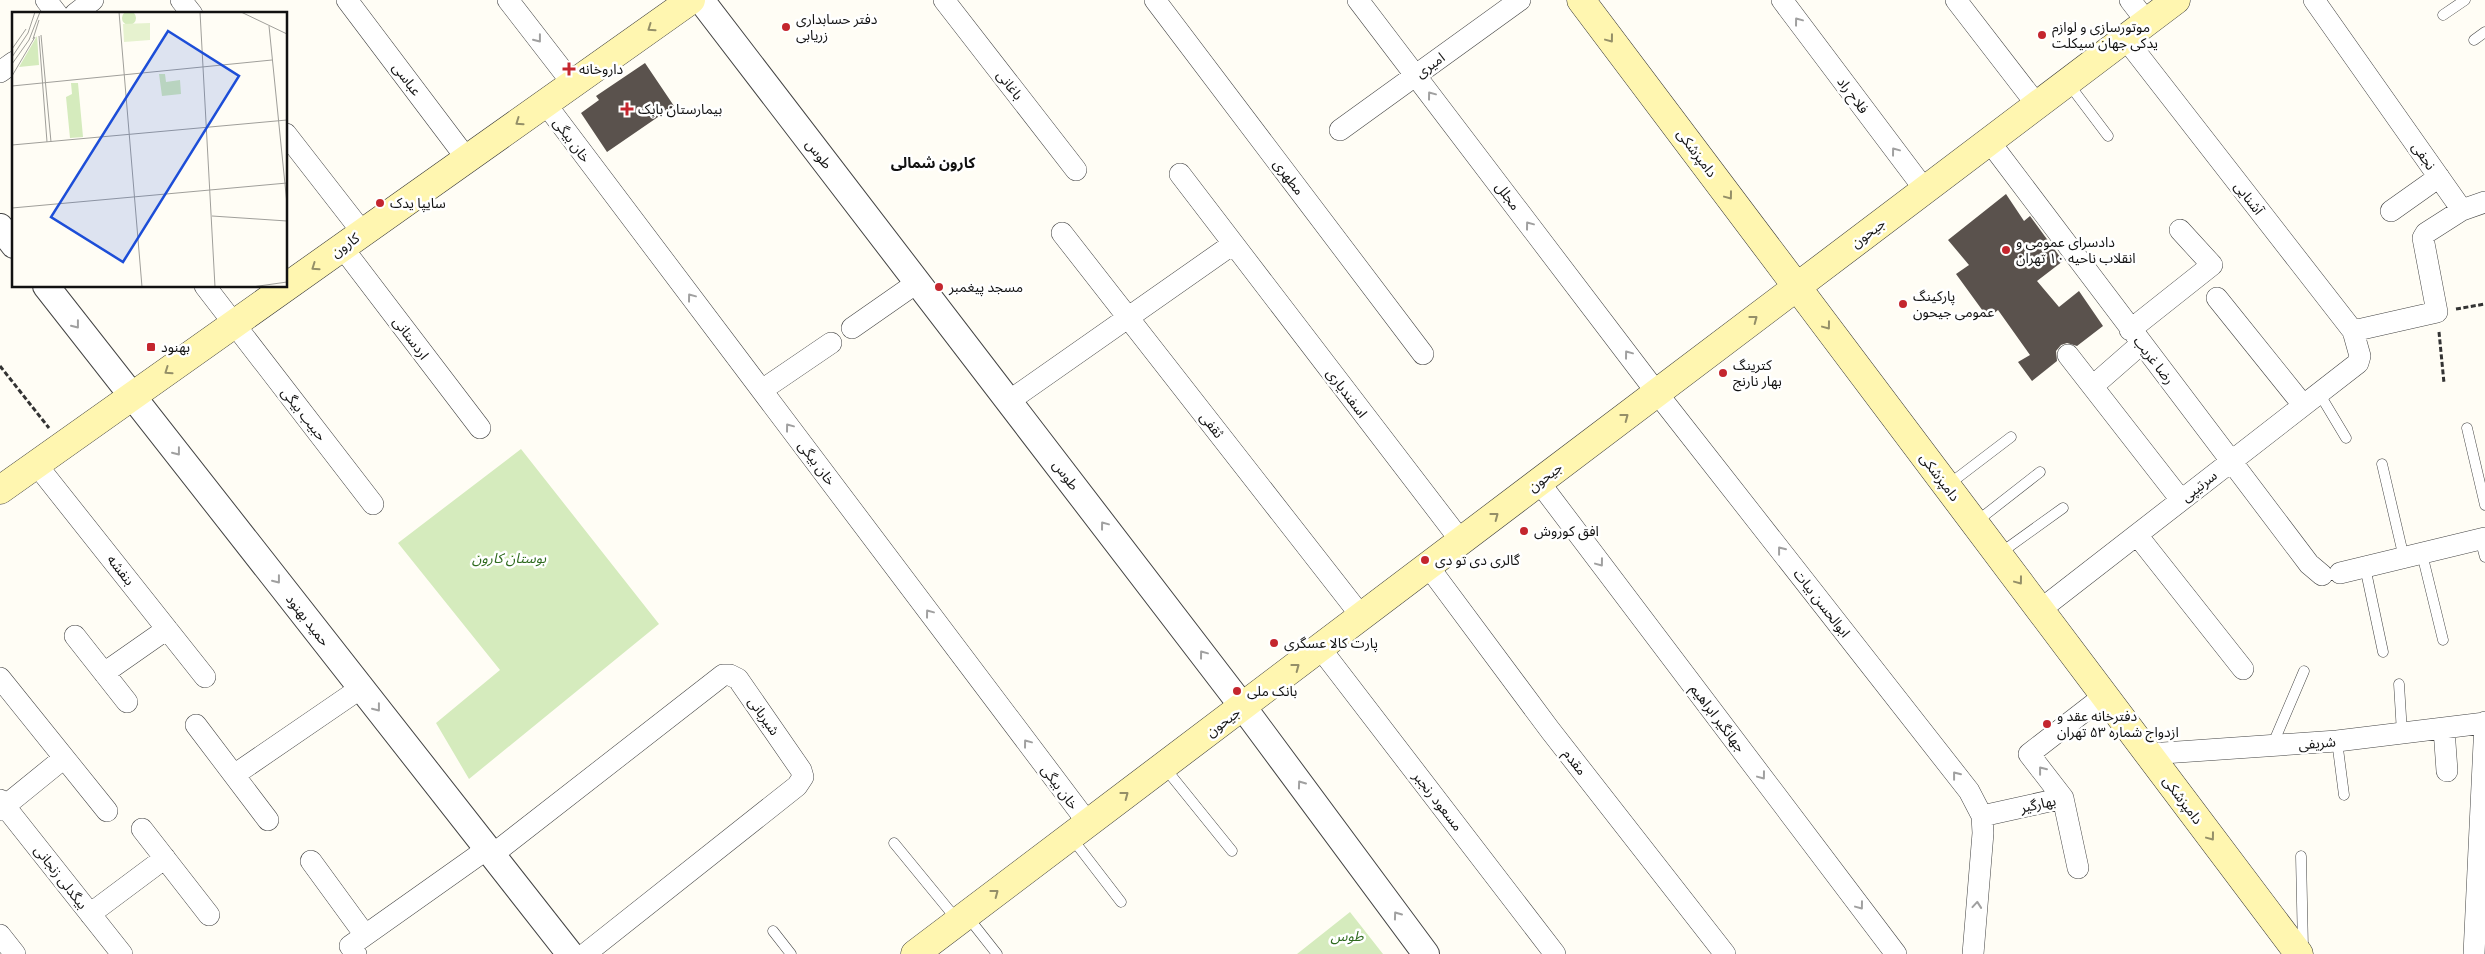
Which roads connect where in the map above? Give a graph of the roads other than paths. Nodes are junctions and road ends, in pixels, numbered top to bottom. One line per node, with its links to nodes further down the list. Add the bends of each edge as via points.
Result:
1 (46, 0): 19 (street)
2 (93, 0): 20 (street)
3 (181, 0): 21 (street)
4 (347, 0): 38 (street, عباسی)
5 (508, 0): 31 (street, one-way to 31)
6 (691, 0): 31 (main road, کارون, one-way to 31)
7 (701, 0): 52 (street, طوس)
8 (944, 0): 39 (street, باغانی)
9 (1155, 0): 65 (street, مطهری)
10 (1358, 0): 29 (street, مجلل)
11 (1520, 0): 29 (street, امیری)
12 (1581, 0): 54 (main road, دامپزشکی, one-way to 54)
13 (1782, 0): 42 (street, فلاح راد, one-way to 13)
14 (1956, 0): 33 (street)
15 (2130, 0): 23 (street)
16 (2176, 0): 23 (main road, جیحون)
17 (2314, 0): 41 (street, نجفی)
18 (2465, 0): 22 (lane)
19 (55, 12)
20 (78, 12)
21 (190, 12)
22 (2443, 15)
23 (2147, 22): 25 (main road, جیحون)
24 (2485, 32): 26 (lane)
25 (2125, 38): 30 (main road, جیحون); 62 (street, آشنایی)
26 (2474, 40)
27 (12, 63): 28 (street)
28 (0, 72)
29 (1416, 76): 34 (street, امیری); 70 (street, مجلل, one-way to 29)
30 (2068, 82): 33 (main road, جیحون); 35 (lane)
31 (573, 84): 32 (main road, کارون)
32 (545, 104): 38 (main road, کارون, one-way to 38); 69 (street, خان بیگی, one-way to 32)
33 (2037, 105): 37 (main road, جیحون)
34 (1340, 130)
35 (2108, 136)
36 (288, 137): 49 (street, اردستانی)
37 (1990, 141): 42 (main road, جیحون); 63 (street, رضا غریب)
38 (467, 159): 49 (main road, کارون)
39 (1076, 170)
40 (1180, 174): 51 (street, اسفندیاری)
41 (2439, 177): 44 (street); 45 (street, نجفی)
42 (1925, 190): 54 (main road, جیحون)
43 (2485, 202): 45 (street)
44 (2391, 210)
45 (2462, 210): 62 (street, via 2423,238 2437,312)
46 (0, 227): 50 (street)
47 (2180, 230): 63 (street, via 2212,265)
48 (1062, 233): 59 (street, ثقفی)
49 (352, 240): 53 (main road, کارون, one-way to 53); 74 (street, اردستانی)
50 (12, 242)
51 (1233, 244): 59 (street); 91 (street, اسفندیاری)
52 (918, 282): 61 (street); 73 (street, طوس)
53 (288, 286)
54 (1797, 287): 70 (main road, جیحون, one-way to 54); 83 (main road, دامپزشکی, one-way to 83)
55 (48, 288): 71 (street, حمید بهنود, one-way to 71)
56 (207, 288): 60 (street, حبیب بیگی)
57 (285, 288): 60 (main road, کارون, one-way to 60)
58 (2217, 298): 72 (street)
59 (1128, 317): 73 (street); 98 (street, ثقفی)
60 (234, 324): 71 (main road, کارون, one-way to 71); 86 (street, حبیب بیگی)
61 (852, 328)
62 (2353, 331): 67 (street, آشنایی, via 2360,356)
63 (2136, 337): 68 (street); 78 (street, رضا غریب)
64 (831, 343): 69 (street)
65 (1423, 354)
66 (2068, 355): 68 (street)
67 (2358, 363): 72 (street, سرتیپی)
68 (2093, 386): 85 (street)
69 (762, 390): 132 (street, خان بیگی, one-way to 69)
70 (1657, 393): 82 (main road, جیحون, one-way to 70); 129 (street, ابوالحسن بیات, one-way to 70, via 1970,792)
71 (132, 396): 79 (main road, کارون); 110 (street, حمید بهنود, one-way to 110)
72 (2311, 399): 77 (lane); 78 (street, سرتیپی)
73 (1009, 401): 113 (street, طوس, one-way to 73)
74 (480, 428)
75 (2467, 428): 87 (lane)
76 (2010, 437): 83 (lane)
77 (2346, 438)
78 (2232, 461): 85 (street, سرتیپی); 96 (street, رضا غریب, via 2309,564 2331,574)
79 (36, 464): 84 (main road, کارون); 99 (street, بنفشه)
80 (2382, 464): 94 (lane)
81 (2040, 472): 89 (lane)
82 (1539, 482): 91 (main road, جیحون, one-way to 82); 159 (street, جهانگیر ابراهیم, one-way to 159)
83 (1947, 486): 89 (main road, دامپزشکی)
84 (0, 490)
85 (2181, 500): 90 (street, سرتیپی)
86 (373, 504)
87 (2485, 505)
88 (2063, 508): 93 (lane)
89 (1975, 523): 93 (main road, دامپزشکی)
90 (2137, 534): 97 (street, سرتیپی); 104 (street)
91 (1461, 542): 95 (main road, جیحون)
92 (2483, 544): 94 (street)
93 (1999, 555): 97 (main road, دامپزشکی, one-way to 97)
94 (2413, 556): 96 (street); 101 (lane)
95 (1428, 566): 98 (main road, جیحون); 158 (street, مقدم, via 1550,730)
96 (2365, 568): 103 (lane)
97 (2040, 610): 111 (main road, دامپزشکی)
98 (1362, 617): 102 (main road, جیحون)
99 (167, 629): 106 (street); 107 (street, بنفشه)
100 (75, 636): 106 (street)
101 (2443, 640)
102 (1320, 648): 113 (main road, جیحون, one-way to 102); 157 (street, مسعود رنجبر)
103 (2383, 652)
104 (2243, 669)
105 (2304, 671): 119 (lane)
106 (104, 673): 112 (street)
107 (205, 677)
108 (0, 678): 121 (street)
109 (2399, 684): 117 (lane)
110 (361, 688): 124 (street); 136 (street, حمید بهنود, one-way to 136)
111 (2104, 696): 120 (main road, دامپزشکی); 126 (street, بهارگیر, one-way to 111, via 2029,754)
112 (127, 702)
113 (1243, 707): 122 (main road, جیحون); 156 (street, طوس, one-way to 113)
114 (2485, 723): 116 (street, شریفی); 133 (street)
115 (196, 725): 124 (street)
116 (2444, 729): 117 (street, شریفی); 123 (street)
117 (2402, 732): 118 (street, شریفی)
118 (2337, 741): 119 (street, شریفی); 125 (lane)
119 (2272, 746): 120 (street, شریفی)
120 (2149, 754): 161 (main road, دامپزشکی, one-way to 161)
121 (64, 758): 127 (street); 128 (street)
122 (1164, 766): 132 (main road, جیحون, one-way to 122); 135 (lane)
123 (2447, 771)
124 (234, 775): 130 (street)
125 (2344, 795)
126 (2063, 798): 129 (street, بهارگیر); 140 (street)
127 (2, 806): 142 (street, بیگدلی زنجانی)
128 (107, 811)
129 (1982, 816): 160 (street, one-way to 129)
130 (268, 820)
131 (142, 829): 138 (street)
132 (1080, 830): 141 (lane); 144 (main road, جیحون, one-way to 132)
133 (2482, 835): 148 (street)
134 (894, 843): 144 (lane)
135 (1232, 850)
136 (490, 852): 147 (street); 151 (street, حمید بهنود); 152 (street, شیربانی, via 723,675 730,674 738,679 803,777 797,786)
137 (2301, 856): 162 (lane)
138 (165, 858): 142 (street); 143 (street)
139 (311, 862): 147 (street)
140 (2078, 868)
141 (1121, 902)
142 (90, 914): 150 (street, بیگدلی زنجانی)
143 (209, 915)
144 (962, 918): 154 (main road, جیحون); 155 (lane)
145 (773, 931): 153 (lane)
146 (0, 935): 149 (street)
147 (360, 945)
148 (2478, 949)
149 (15, 954)
150 (122, 954)
151 (570, 954)
152 (584, 954)
153 (790, 954)
154 (914, 954)
155 (997, 954)
156 (1426, 954)
157 (1555, 954)
158 (1725, 954)
159 (1896, 954)
160 (1973, 954)
161 (2298, 954)
162 (2303, 954)

